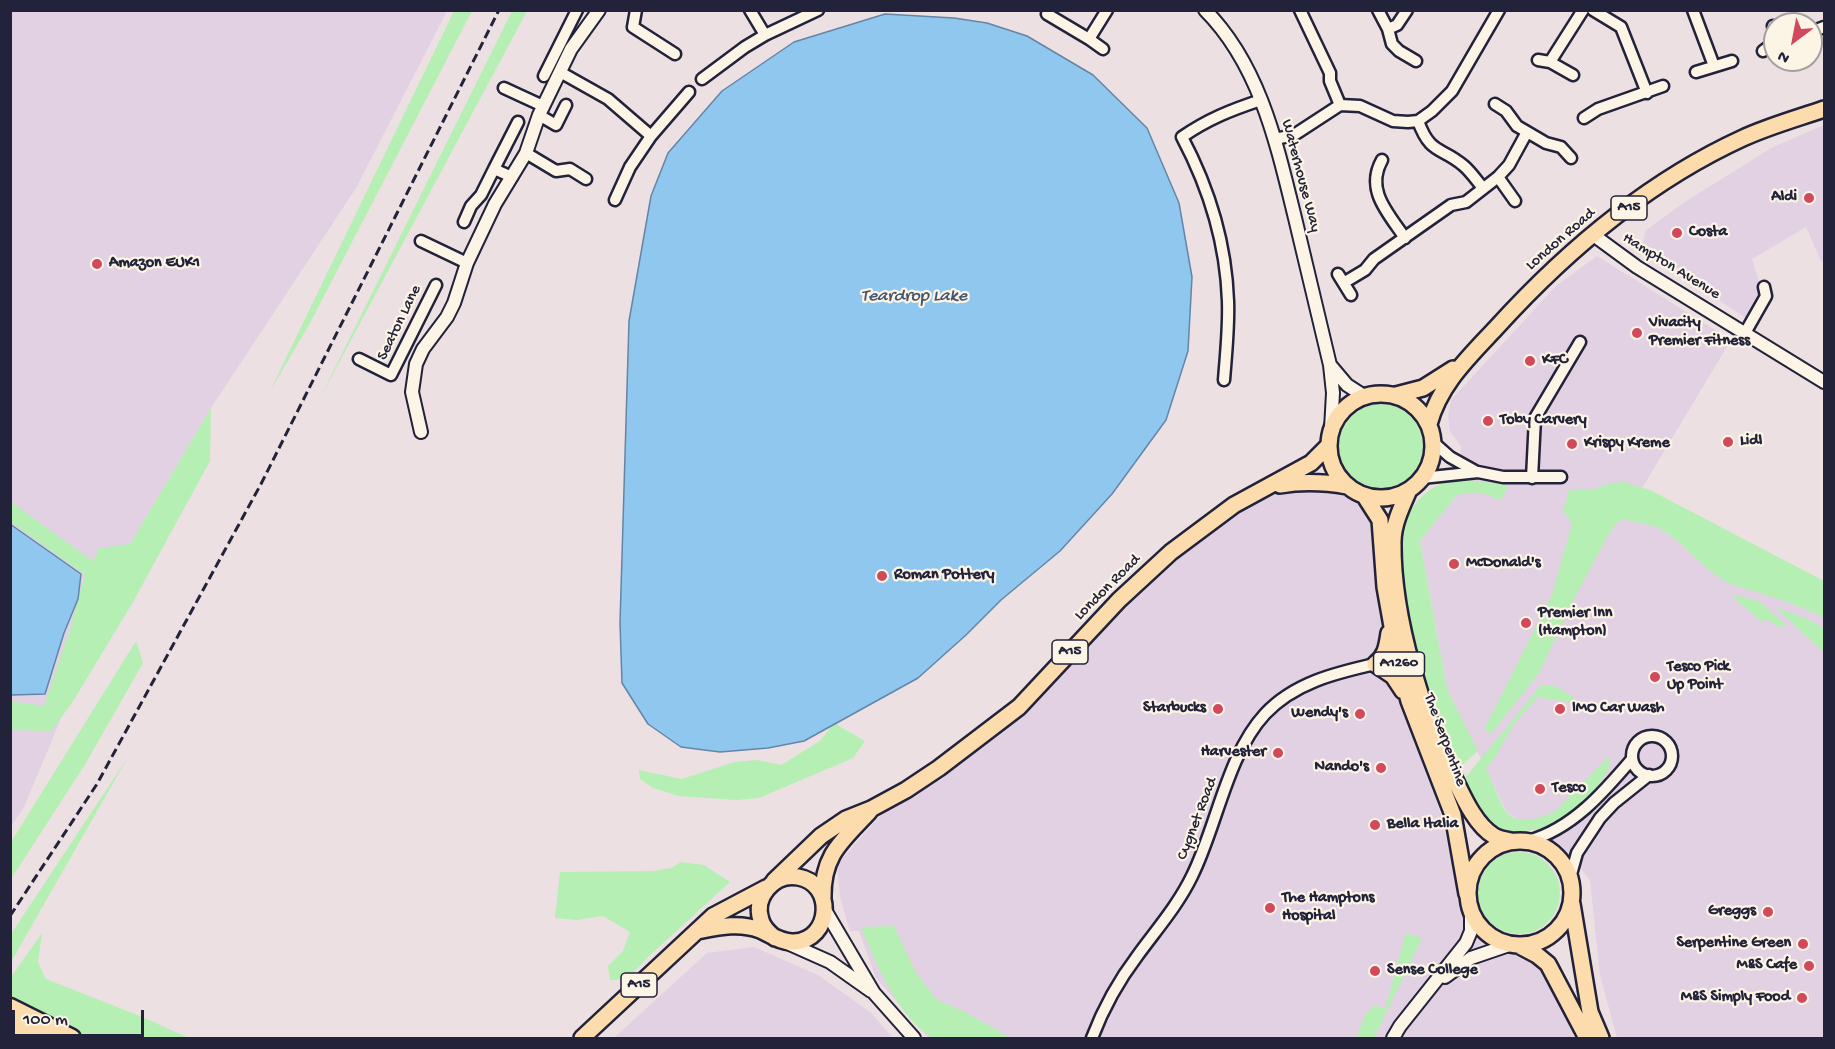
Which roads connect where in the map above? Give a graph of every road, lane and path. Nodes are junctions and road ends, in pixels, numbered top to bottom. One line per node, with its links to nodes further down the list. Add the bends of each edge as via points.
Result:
1 (599, 10): 17 (street)
2 (636, 10): 21 (street, via 633,27)
3 (750, 10): 18 (street)
4 (818, 10): 18 (street)
5 (1107, 10): 19 (street)
6 (1204, 10): 36 (street, Waterhouse Way, via 1239,55)
7 (1300, 10): 39 (street, via 1321,47)
8 (1378, 10): 16 (street)
9 (1407, 10): 16 (street, via 1397,25)
10 (1499, 10): 43 (street, via 1452,91)
11 (1583, 10): 24 (street)
12 (1593, 10): 35 (street, via 1621,27)
13 (1693, 10): 26 (street)
14 (1047, 14): 19 (street)
15 (574, 16): 17 (street); 30 (street)
16 (1388, 29): 23 (street, via 1392,44)
17 (586, 30): 27 (street)
18 (765, 35): 31 (street)
19 (1089, 39): 20 (street)
20 (1103, 49)
21 (675, 54)
22 (1538, 60): 24 (street)
23 (1416, 61)
24 (1550, 62): 29 (street)
25 (1732, 62): 26 (street)
26 (1714, 66): 28 (street)
27 (560, 72): 41 (street); 46 (street, via 608,99)
28 (1696, 72)
29 (1573, 75)
30 (544, 76)
31 (702, 79)
32 (1663, 86): 35 (street)
33 (504, 88): 41 (street)
34 (689, 92): 46 (street)
35 (1647, 93): 42 (street)
36 (1261, 100): 47 (street, Waterhouse Way); 73 (street, via 1214,117 1182,137 1206,188 1223,251 1228,301)
37 (1495, 104): 45 (street)
38 (566, 105): 41 (street, via 556,125)
39 (1340, 105): 43 (street, via 1360,106 1394,121); 47 (street, via 1294,135)
40 (1824, 109): 59 (main road, London Road / A15, via 1744,137 1693,164)
41 (541, 110): 48 (street)
42 (1584, 118)
43 (1418, 121): 55 (street, via 1433,148 1464,165)
44 (518, 122): 51 (street)
45 (1527, 132): 49 (street, via 1561,147); 53 (street)
46 (651, 135): 56 (street, via 630,166)
47 (1275, 139): 72 (street, Waterhouse Way)
48 (526, 153): 52 (street); 54 (street, via 556,171 570,169)
49 (1571, 158)
50 (1382, 159): 60 (street, via 1375,171 1376,192 1382,210)
51 (494, 169): 52 (street); 58 (street)
52 (512, 177): 62 (street)
53 (1498, 177): 55 (street); 57 (street)
54 (586, 179)
55 (1483, 188): 60 (street)
56 (615, 200)
57 (1515, 201)
58 (464, 222)
59 (1592, 234): 66 (street, Hampton Avenue, via 1637,267); 70 (main road, London Road / A15, via 1527,294)
60 (1405, 238): 65 (street, via 1365,270 1342,278)
61 (421, 241): 62 (street)
62 (467, 263): 69 (street, via 450,310)
63 (435, 285): 67 (street, Seaton Lane)
64 (1764, 287): 66 (street, via 1766,296)
65 (1352, 295)
66 (1745, 333): 74 (street, Hampton Avenue)
67 (408, 339): 69 (street); 71 (street, Seaton Lane, via 391,375)
68 (1580, 342): 85 (street, via 1535,418)
69 (423, 349): 79 (street, via 416,364 412,392)
70 (1468, 358): 76 (main road, London Road / A15, via 1423,388); 77 (main road, London Road / A15, via 1442,391)
71 (359, 359)
72 (1330, 365): 75 (street, Waterhouse Way, via 1347,385); 78 (street, Waterhouse Way)
73 (1227, 375)
74 (1824, 382)
75 (1364, 396): 76 (main road); 78 (main road, via 1338,415)
76 (1396, 396): 77 (main road, via 1415,406)
77 (1429, 424): 80 (main road)
78 (1331, 429): 81 (main road)
79 (421, 432)
80 (1433, 442): 82 (street, via 1450,457); 84 (main road, via 1433,454)
81 (1328, 446): 86 (main road, via 1330,461); 87 (main road, London Road / A15, via 1311,463)
82 (1478, 472): 84 (street); 85 (street)
83 (1561, 477): 85 (street)
84 (1422, 478): 88 (main road)
85 (1532, 478)
86 (1347, 486): 87 (main road, London Road / A15, via 1316,481); 89 (main road)
87 (1266, 488): 95 (main road, London Road / A15, via 1234,505 1171,552 1119,600 1018,707 939,768)
88 (1409, 490): 89 (main road, via 1379,498); 96 (main road, The Serpentine / A1260, via 1393,541 1398,604 1420,696 1448,766 1475,817 1494,836)
89 (1364, 495): 90 (main road, The Serpentine / A1260, via 1380,520)
90 (1390, 625): 91 (main road, via 1386,651); 92 (main road, The Serpentine / A1260)
91 (1375, 664): 92 (main road, via 1393,676); 114 (street, Cygnet Road, via 1304,685 1282,698 1251,730 1193,876 1117,986)
92 (1409, 701): 100 (main road, The Serpentine / A1260, via 1453,815)
93 (1632, 759): 94 (street, via 1638,770); 94 (street, via 1634,748 1644,737 1655,736 1666,742 1671,752 1669,766 1661,773); 97 (street, via 1576,817 1543,837)
94 (1649, 775): 98 (street, via 1600,818 1577,853)
95 (871, 809): 99 (main road, London Road / A15, via 846,819 821,836); 102 (main road, London Road / A15, via 832,854 824,875)
96 (1511, 841): 97 (main road); 100 (main road, via 1485,854 1475,866)
97 (1528, 841): 98 (main road, via 1554,854)
98 (1570, 878): 101 (main road)
99 (770, 885): 102 (main road, A15, via 783,877 803,878 812,883); 104 (main road, London Road / A15, via 713,916); 105 (main road, via 759,909 766,930)
100 (1467, 894): 103 (main road)
101 (1572, 901): 106 (main road, via 1568,915 1554,933 1535,944); 117 (main road, via 1590,1012)
102 (824, 904): 105 (main road, A15, via 824,920 812,936 794,942); 107 (street)
103 (1471, 913): 106 (main road, via 1490,937); 108 (street, via 1466,943)
104 (697, 931): 105 (main road, via 742,926); 110 (main road, London Road / A15)
105 (779, 939): 107 (street, via 830,962)
106 (1514, 945): 108 (street, via 1471,958); 116 (main road, via 1548,964)
107 (874, 993): 113 (street)
108 (1422, 999): 115 (street)
109 (11, 1013): 111 (highway); 112 (highway)
110 (585, 1037)
111 (41, 1038)
112 (72, 1038)
113 (914, 1038)
114 (1092, 1038)
115 (1393, 1038)
116 (1587, 1038)
117 (1600, 1038)

